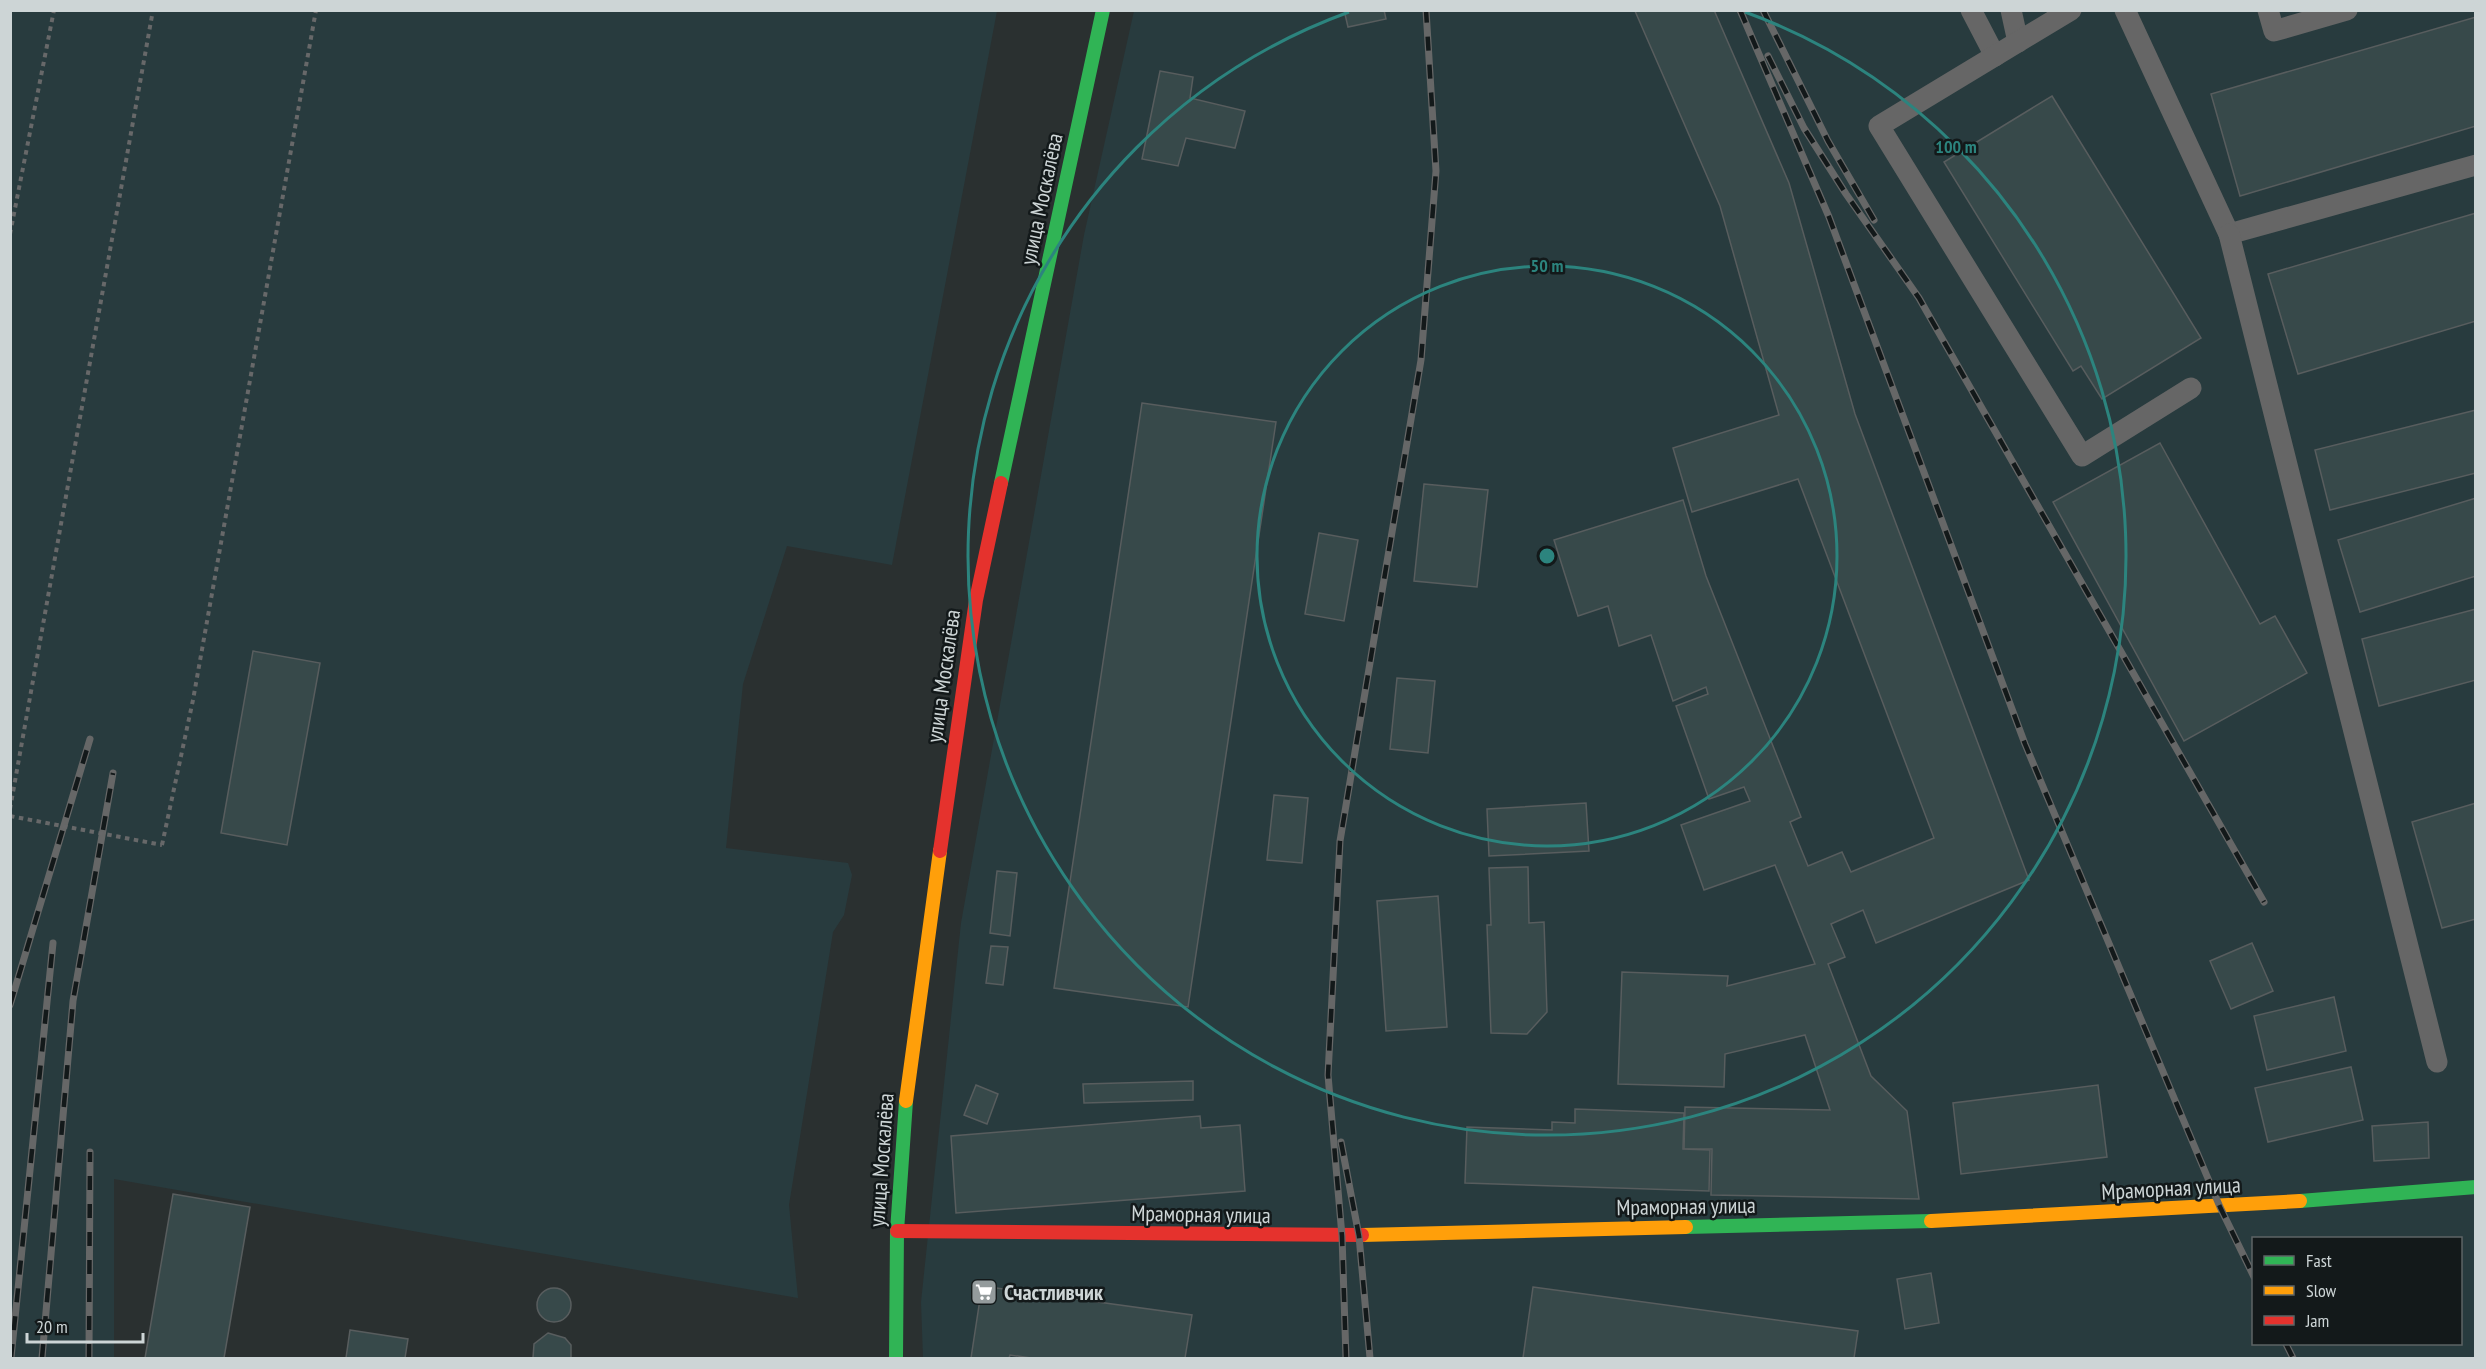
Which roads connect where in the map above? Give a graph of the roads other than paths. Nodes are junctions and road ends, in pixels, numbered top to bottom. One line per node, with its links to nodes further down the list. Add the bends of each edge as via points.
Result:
1 (1102, 10): 15 (street, улица Москалёва, via 976,600 907,1079)
2 (1971, 10): 9 (lane)
3 (2011, 10): 8 (lane)
4 (2071, 10): 8 (lane)
5 (2126, 10): 11 (lane)
6 (2268, 10): 7 (lane, via 2274,31)
7 (2347, 10)
8 (2018, 42): 9 (lane)
9 (1995, 56): 12 (lane, via 1879,126 2082,456)
10 (2475, 165): 11 (lane)
11 (2229, 234): 13 (lane)
12 (2192, 388)
13 (2437, 1062)
14 (2475, 1187): 15 (street, Мраморная улица, via 2001,1219 1342,1236)
15 (897, 1231): 16 (street, улица Москалёва)
16 (896, 1359)

